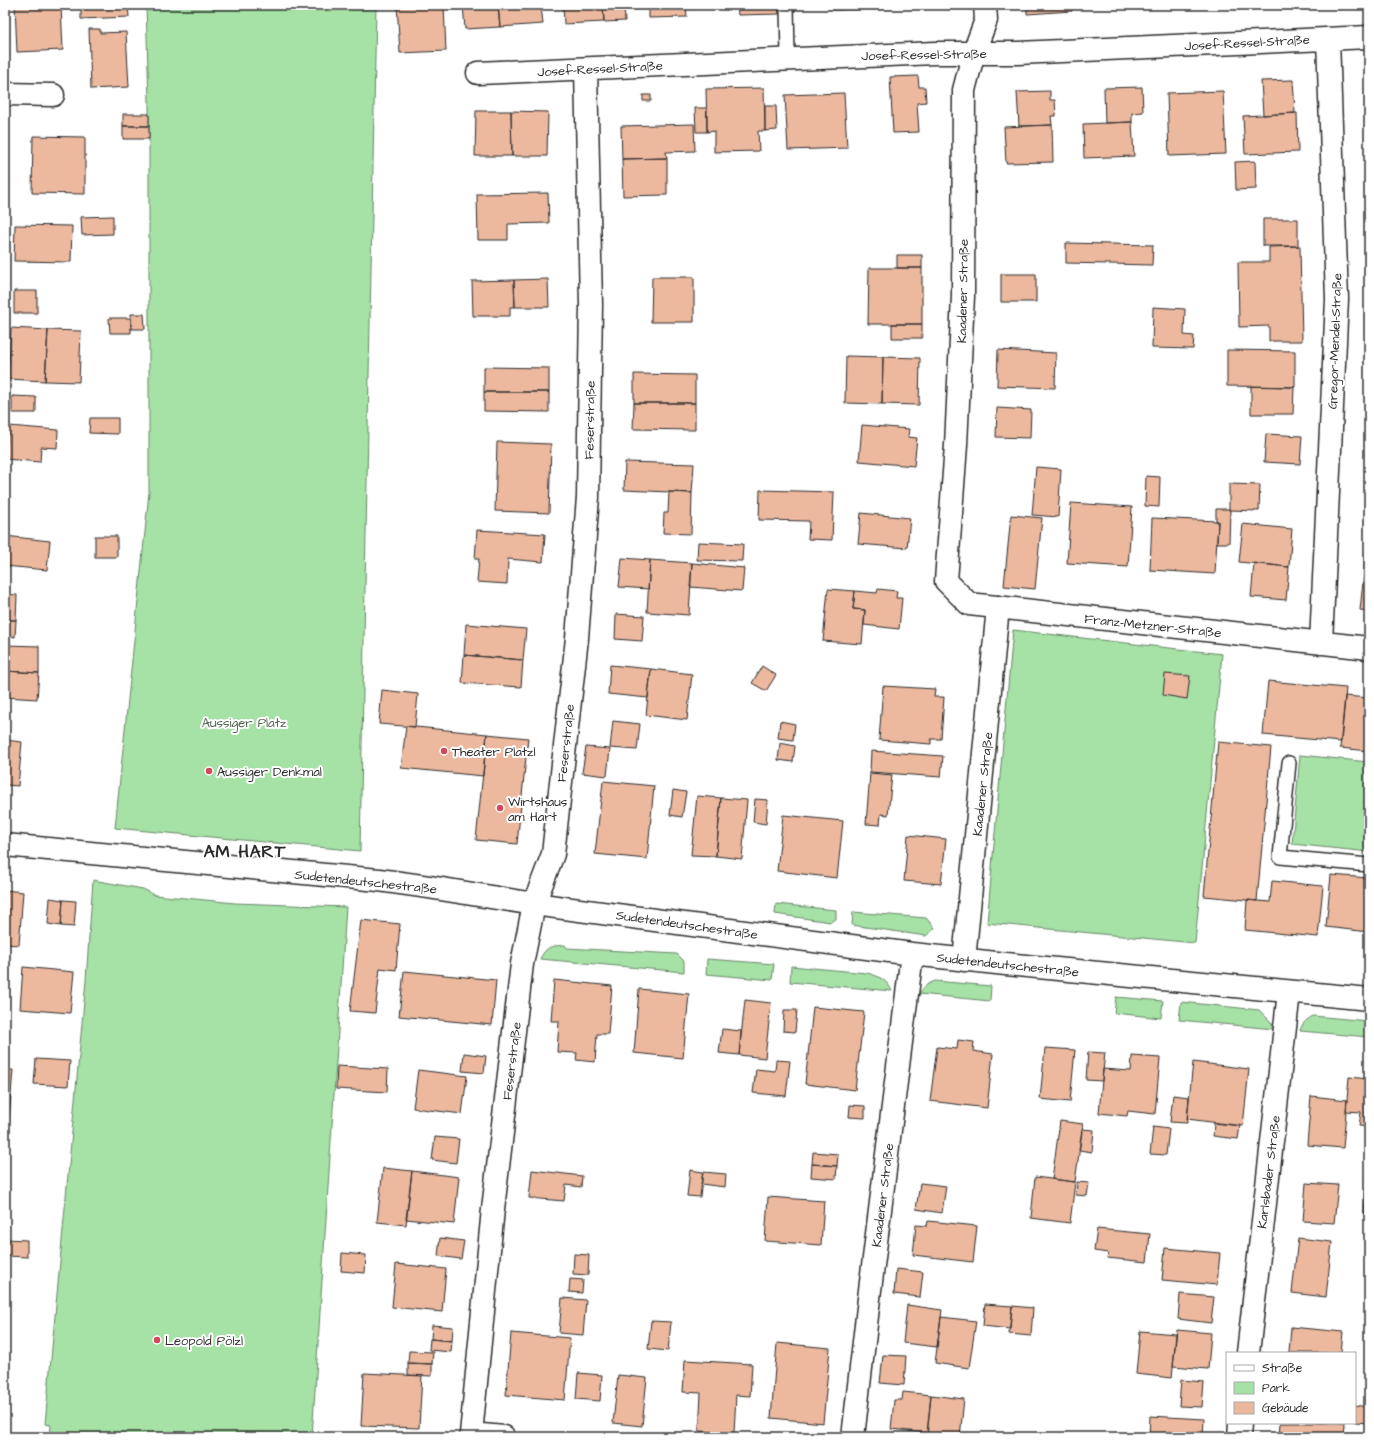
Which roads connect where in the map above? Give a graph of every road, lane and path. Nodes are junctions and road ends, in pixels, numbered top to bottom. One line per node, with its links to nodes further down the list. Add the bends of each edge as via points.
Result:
1 (787, 5): 6 (lane)
2 (985, 5): 5 (street, Kaadener Straße, via 986,20)
3 (1369, 37): 4 (street, Josef-Ressel-Straße)
4 (1328, 39): 5 (street, Josef-Ressel-Straße, via 1018,53); 13 (street, Gregor-Mendel-Straße, via 1337,299)
5 (974, 52): 6 (street, Josef-Ressel-Straße); 11 (street, Kaadener Straße, via 964,90 963,296)
6 (788, 58): 7 (street, Josef-Ressel-Straße)
7 (586, 69): 8 (street, Josef-Ressel-Straße); 18 (street, Feserstraße, via 591,305 588,497 577,638 553,854)
8 (478, 73)
9 (5, 94): 10 (street)
10 (53, 95)
11 (946, 580): 12 (street, Franz-Metzner-Straße, via 969,604)
12 (998, 607): 13 (street, Franz-Metzner-Straße); 20 (street, Kaadener Straße)
13 (1321, 643): 14 (street, Franz-Metzner-Straße)
14 (1369, 648)
15 (1289, 763): 17 (lane, via 1280,857)
16 (5, 845): 18 (street, Sudetendeutschestraße, via 379,880)
17 (1369, 866)
18 (534, 904): 19 (street, Sudetendeutschestraße); 25 (street, Feserstraße, via 522,964 493,1209 471,1434)
19 (912, 954): 20 (street, Sudetendeutschestraße); 26 (street, Kaadener Straße)
20 (964, 960): 21 (street, Sudetendeutschestraße)
21 (1289, 992): 22 (street, Sudetendeutschestraße); 23 (street, Karlsbader Straße)
22 (1369, 999)
23 (1248, 1352)
24 (1240, 1424): 27 (street)
25 (504, 1437)
26 (853, 1437)
27 (1239, 1437)

